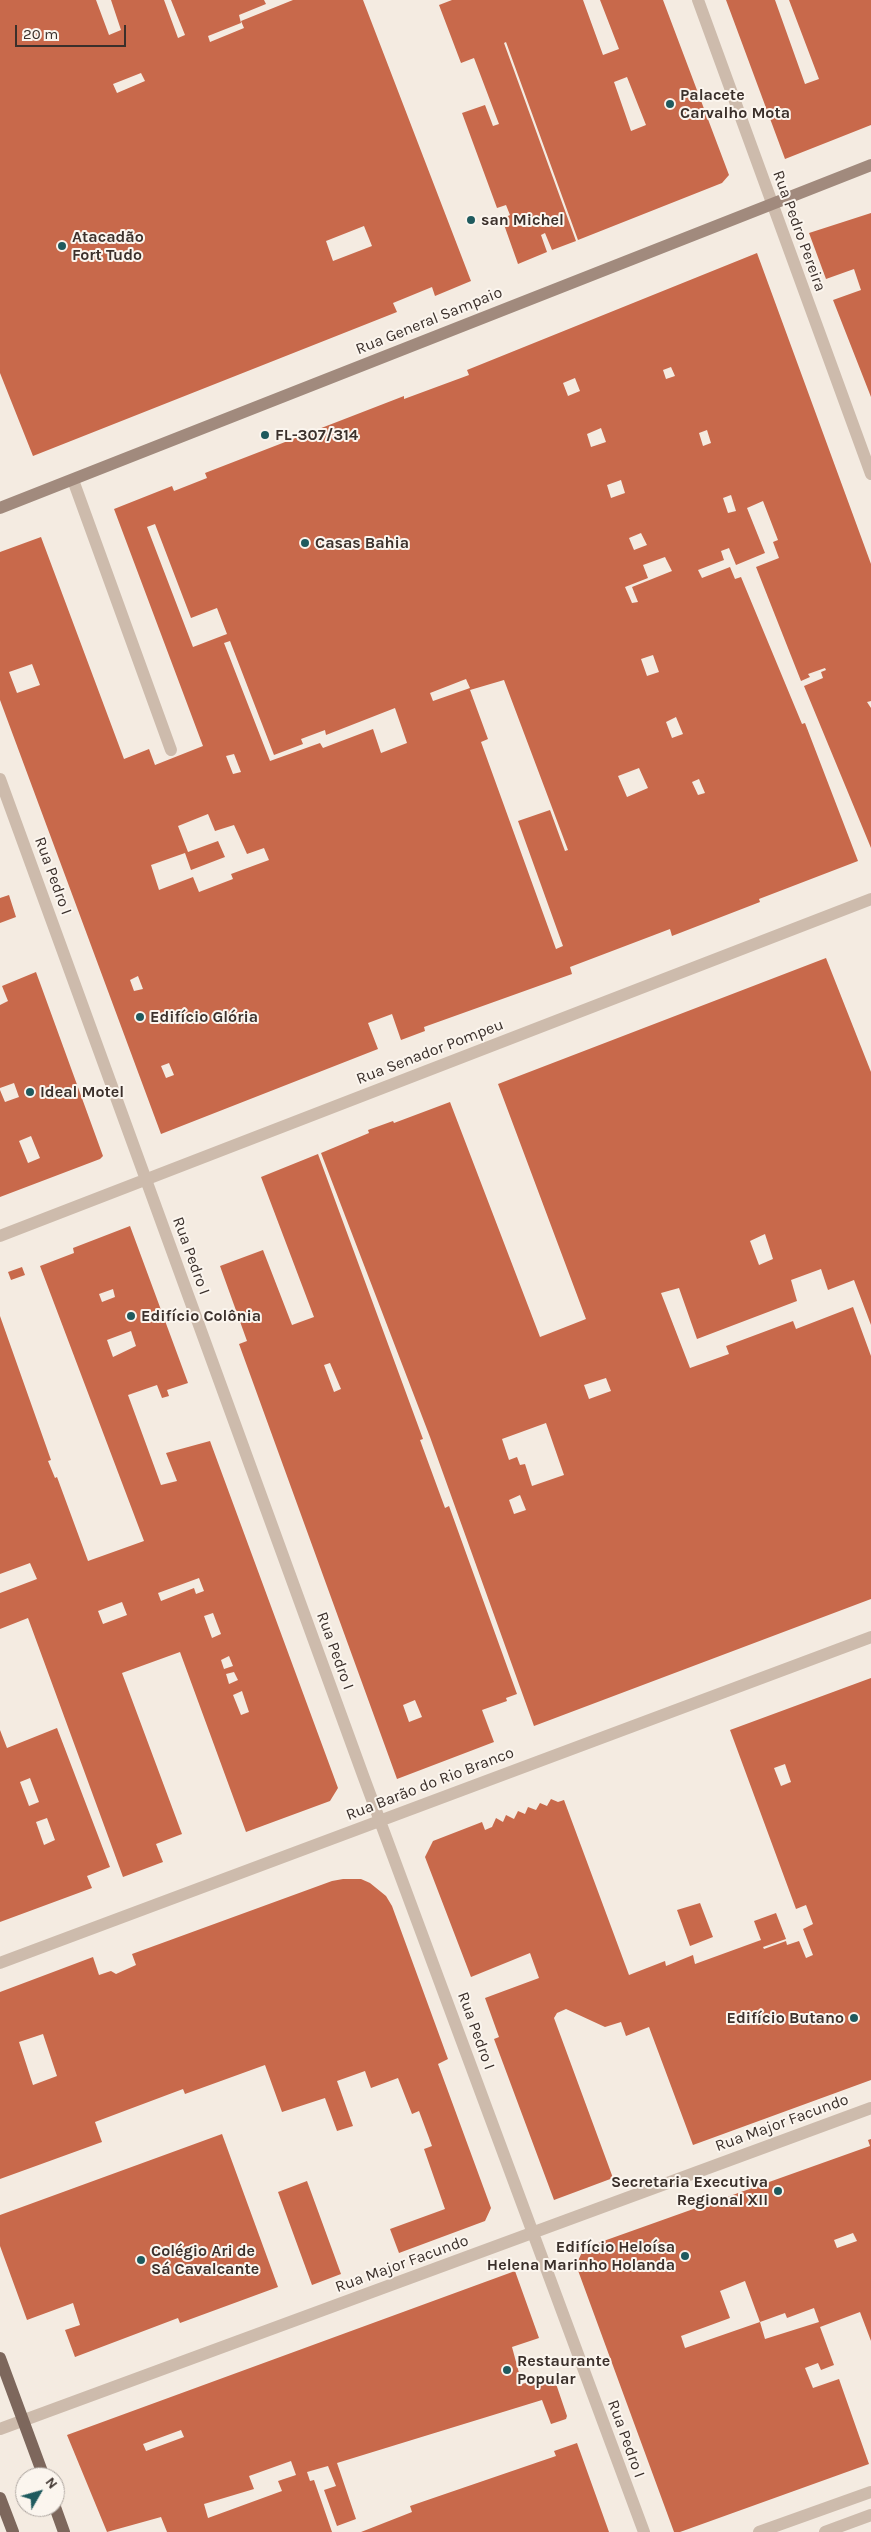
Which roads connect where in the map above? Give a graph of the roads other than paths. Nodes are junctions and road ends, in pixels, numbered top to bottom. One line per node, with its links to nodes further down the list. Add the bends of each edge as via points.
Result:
1 (698, 0): 3 (street, Rua Pedro Pereira)
2 (871, 165): 3 (main road, Rua General Sampaio)
3 (772, 204): 4 (street, Rua Pedro Pereira); 5 (main road, Rua General Sampaio)
4 (871, 474)
5 (74, 480): 6 (main road, Rua General Sampaio); 7 (street)
6 (0, 508)
7 (171, 750)
8 (0, 779): 10 (street, Rua Pedro I)
9 (871, 899): 10 (street, Rua Senador Pompeu)
10 (146, 1179): 11 (street, Rua Senador Pompeu); 13 (street, Rua Pedro I)
11 (0, 1236)
12 (871, 1637): 13 (street, Rua Barão do Rio Branco)
13 (380, 1820): 14 (street, Rua Barão do Rio Branco); 16 (street, Rua Pedro I)
14 (0, 1963)
15 (871, 2108): 16 (street, Rua Major Facundo)
16 (533, 2232): 18 (street, Rua Major Facundo); 27 (street, Rua Pedro I)
17 (0, 2358): 18 (main road)
18 (23, 2421): 19 (street, Rua Major Facundo); 20 (main road)
19 (0, 2429)
20 (40, 2467)
21 (871, 2492): 28 (street)
22 (0, 2498): 25 (main road)
23 (871, 2515): 29 (street)
24 (59, 2517): 26 (main road)
25 (12, 2532)
26 (64, 2532)
27 (644, 2532)
28 (758, 2532)
29 (825, 2532)

